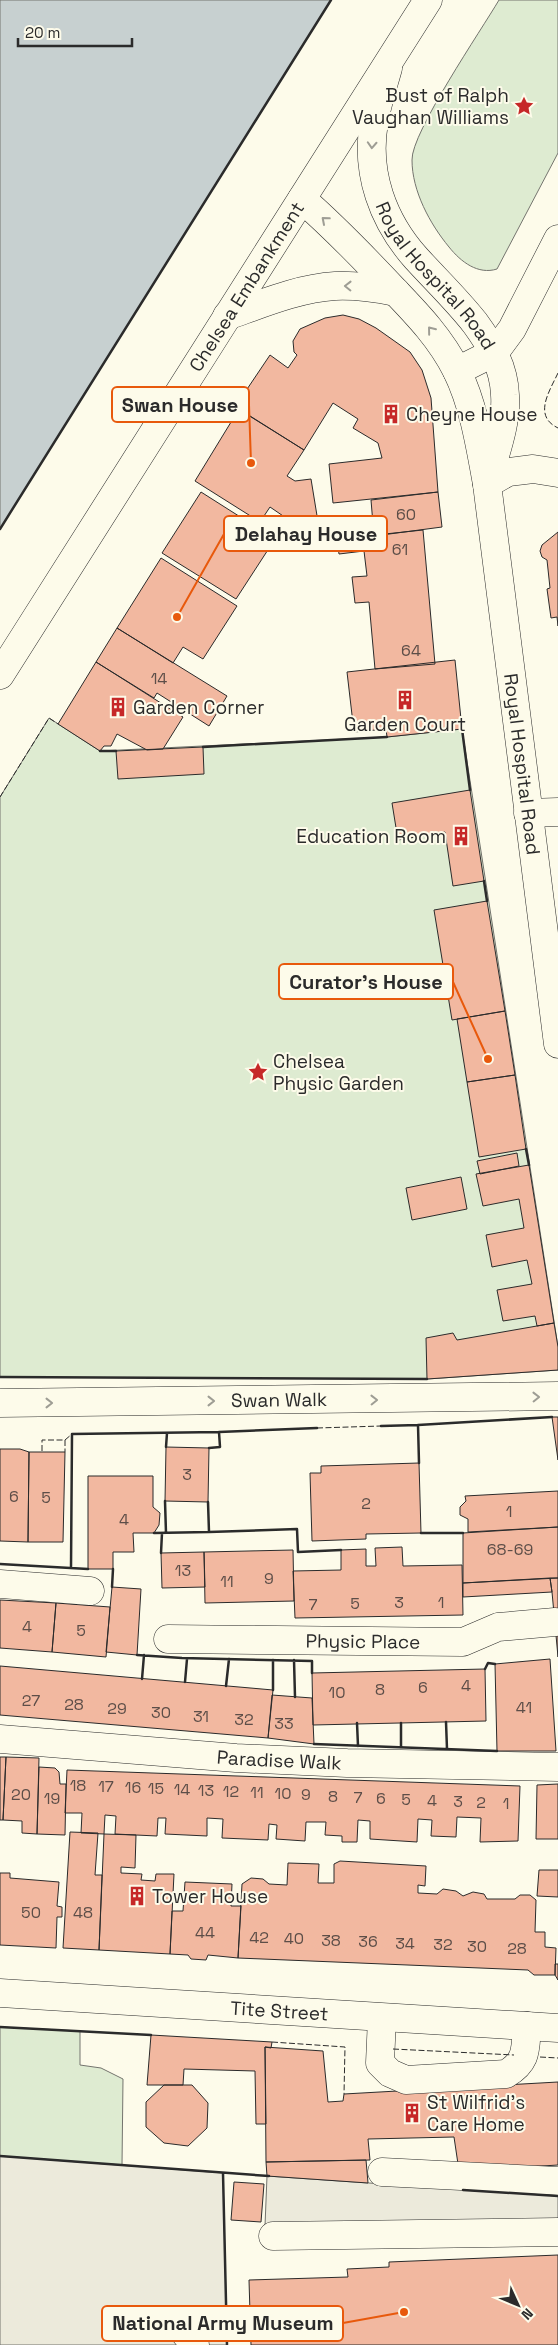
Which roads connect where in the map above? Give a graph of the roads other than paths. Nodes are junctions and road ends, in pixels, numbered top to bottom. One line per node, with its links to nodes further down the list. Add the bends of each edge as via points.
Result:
1 (428, 0): 2 (main road, Chelsea Embankment)
2 (389, 64): 3 (main road, Chelsea Embankment); 7 (main road, Royal Hospital Road, one-way to 7, via 373,140 374,179 382,206 415,257 469,316)
3 (302, 200): 5 (main road, Royal Hospital Road, one-way to 3, via 346,238); 6 (main road, Chelsea Embankment)
4 (558, 239): 7 (main road, via 512,329)
5 (396, 292): 6 (main road, one-way to 6, via 334,286 271,301); 8 (main road, Royal Hospital Road, one-way to 5, via 440,341)
6 (227, 316): 11 (main road, Chelsea Embankment)
7 (495, 352): 8 (main road); 10 (main road, Royal Hospital Road, via 505,395 499,438)
8 (457, 371): 10 (main road, Royal Hospital Road, via 477,427)
9 (558, 472): 10 (main road, via 532,469 508,472)
10 (487, 484): 13 (main road, Royal Hospital Road)
11 (0, 675)
12 (558, 812): 13 (main road)
13 (528, 813): 14 (main road, Royal Hospital Road)
14 (552, 966): 15 (main road, Royal Hospital Road)
15 (558, 1044)
16 (558, 1396): 17 (main road, Swan Walk, one-way to 16)
17 (0, 1403)
18 (0, 1584): 19 (main road)
19 (90, 1591)
20 (554, 1622): 21 (main road, Physic Place, via 498,1627 462,1642)
21 (168, 1639)
22 (0, 1739): 23 (main road, Paradise Walk, via 245,1759)
23 (558, 1767)
24 (0, 1994): 25 (main road, Tite Street)
25 (382, 2018): 26 (main road, Tite Street); 26 (main road, via 380,2063 390,2073 406,2080 506,2074 519,2066 524,2058)
26 (527, 2026): 27 (main road, Tite Street)
27 (558, 2028)
28 (382, 2172): 29 (main road)
29 (558, 2181)
30 (558, 2232): 31 (main road)
31 (273, 2236)
32 (174, 2320): 33 (main road)
33 (195, 2345)

